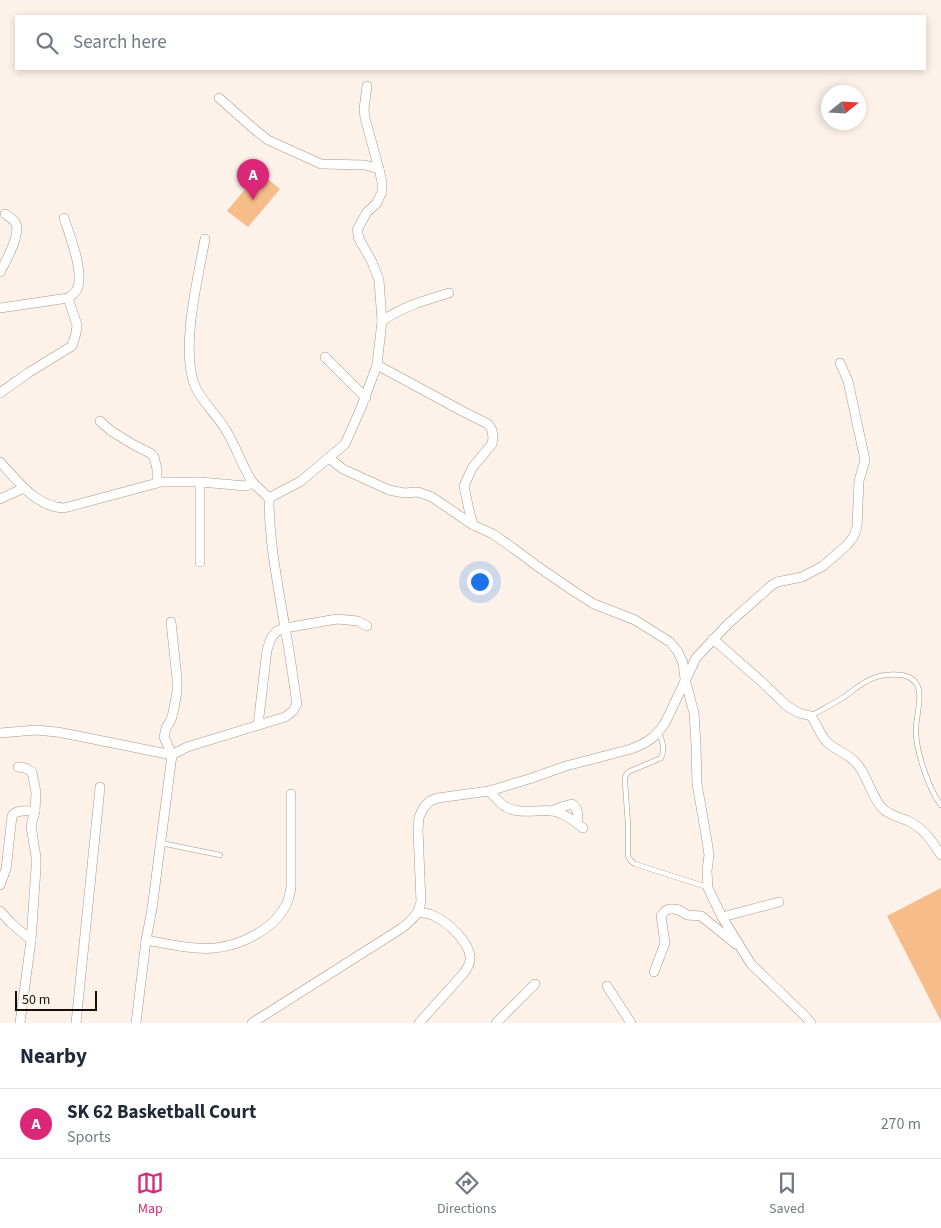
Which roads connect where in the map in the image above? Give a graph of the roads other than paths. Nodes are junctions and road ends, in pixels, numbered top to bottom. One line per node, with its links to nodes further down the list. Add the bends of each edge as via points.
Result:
1 (367, 86): 3 (street, via 365,118)
2 (219, 98): 3 (street, via 268,140 321,164 365,165)
3 (379, 169): 11 (street, via 382,192 357,230 378,280)
4 (5, 214): 7 (street, via 16,222 17,229 12,250)
5 (64, 218): 9 (street, via 80,279 78,289)
6 (205, 239): 22 (street, via 192,308 190,372 197,390 228,433)
7 (0, 272)
8 (449, 293): 11 (street, via 412,304)
9 (68, 298): 10 (street); 15 (street, via 77,325 72,346)
10 (0, 308)
11 (382, 321): 14 (street)
12 (325, 357): 16 (street)
13 (840, 363): 31 (street, via 848,381 866,460 859,482 854,536 823,566 802,577 772,585)
14 (377, 365): 16 (street); 26 (street, via 488,424 492,430 492,444 472,468 464,486)
15 (0, 393)
16 (366, 398): 18 (street, via 345,444)
17 (100, 421): 21 (street, via 154,457)
18 (329, 458): 24 (street, via 300,481); 26 (street, via 343,469 389,490 418,492 432,497)
19 (0, 462): 23 (street)
20 (200, 482): 21 (street); 22 (street, via 246,486); 27 (street)
21 (158, 483): 23 (street, via 64,508 44,504)
22 (253, 483): 24 (street)
23 (24, 488): 25 (street)
24 (269, 498): 30 (street)
25 (0, 499)
26 (473, 525): 32 (street, via 492,534 594,604 635,620 670,642 683,663)
27 (200, 562)
28 (171, 622): 37 (street, via 177,692 164,737)
29 (367, 626): 30 (street, via 358,621 337,619)
30 (285, 628): 34 (street, via 271,638); 34 (street, via 297,704 285,717)
31 (713, 639): 32 (street, via 696,658); 33 (street, via 787,706)
32 (685, 679): 36 (street); 49 (street, via 694,714 697,784 708,848)
33 (810, 716): 42 (lane, via 878,676 908,676 919,687 916,734 919,752 932,792); 47 (street, via 827,742 857,764 884,810 919,827)
34 (258, 725): 37 (street)
35 (0, 732): 37 (street, via 57,732)
36 (658, 733): 40 (street, via 642,745); 49 (lane, via 663,746 661,758 628,772 625,777 628,856 635,864)
37 (172, 755): 45 (street)
38 (18, 767): 43 (street, via 32,772)
39 (100, 787): 61 (street)
40 (489, 791): 44 (street, via 514,810); 52 (street, via 438,798 424,807 418,830 421,902)
41 (291, 794): 55 (street, via 291,888 288,902 280,915 250,938 228,946 190,947)
42 (941, 805)
43 (35, 811): 48 (street, via 18,811 12,816 6,869); 54 (street, via 31,826 36,857)
44 (552, 811): 44 (street, via 572,804 577,810 580,826)
45 (161, 843): 46 (lane); 55 (street)
46 (220, 855)
47 (941, 855)
48 (0, 885)
49 (708, 888): 53 (street)
50 (779, 902): 53 (street)
51 (0, 911): 54 (street)
52 (418, 912): 63 (street, via 402,928); 64 (street, via 433,915 445,923 462,938 470,957 469,966 463,974)
53 (722, 917): 56 (street)
54 (32, 940): 60 (street)
55 (146, 940): 62 (street)
56 (741, 947): 57 (street, via 701,916 669,909 662,916 665,943); 67 (street, via 751,964)
57 (654, 972)
58 (535, 984): 65 (street)
59 (606, 986): 66 (street)
60 (20, 1023)
61 (76, 1023)
62 (136, 1023)
63 (252, 1023)
64 (419, 1023)
65 (496, 1023)
66 (631, 1023)
67 (810, 1023)

